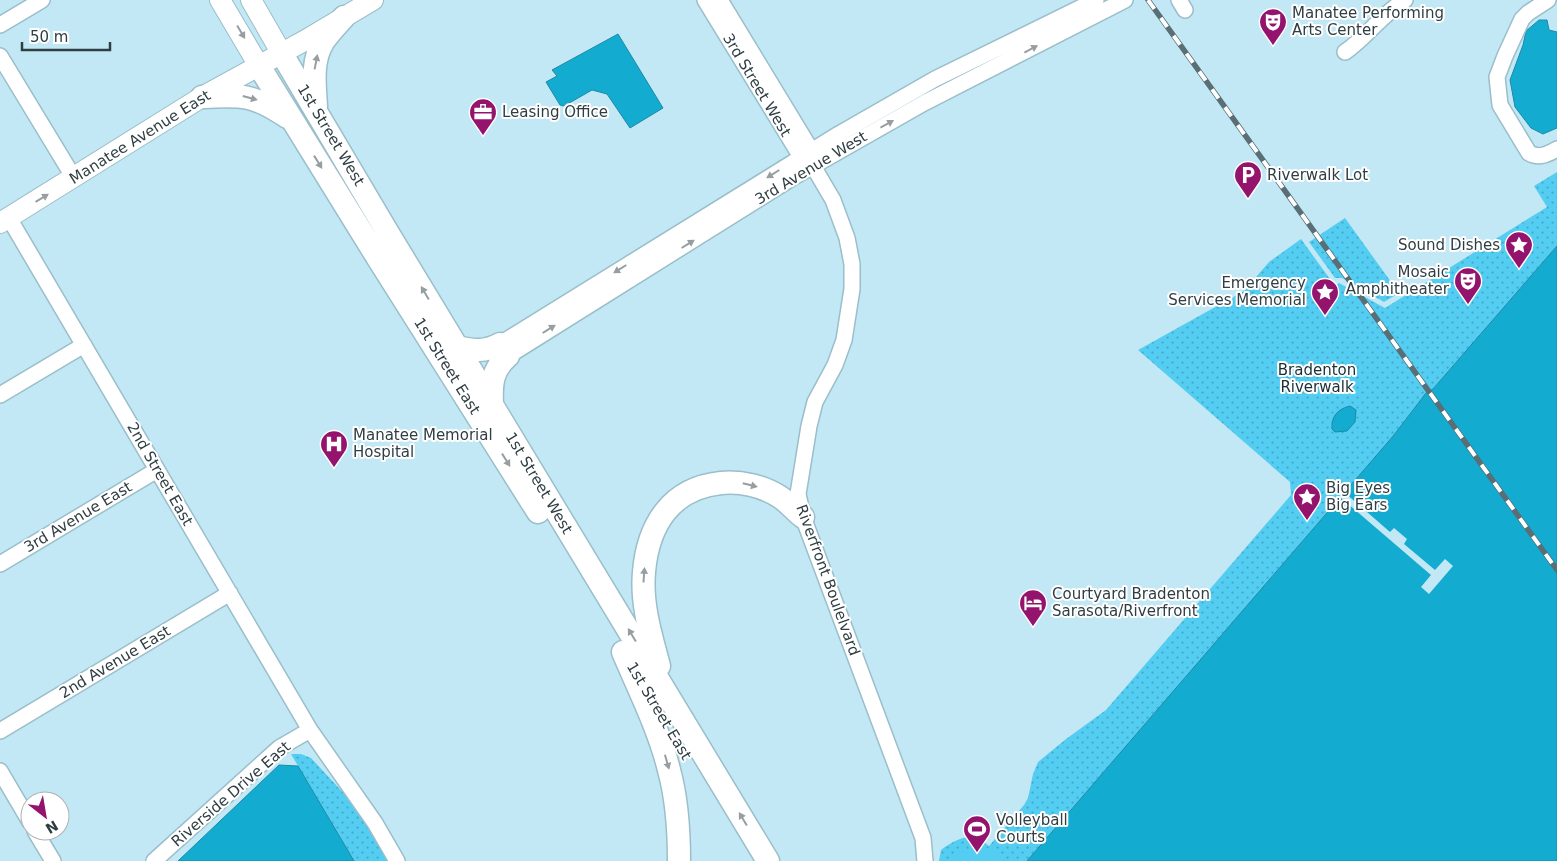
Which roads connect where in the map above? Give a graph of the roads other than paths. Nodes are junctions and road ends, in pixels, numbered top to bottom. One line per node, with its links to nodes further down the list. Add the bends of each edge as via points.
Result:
1 (42, 0): 13 (street)
2 (220, 0): 17 (main road, 1st Street East, one-way to 17)
3 (251, 0): 15 (main road, 1st Street West)
4 (373, 0): 12 (main road, Manatee Avenue East)
5 (705, 0): 24 (street, 3rd Street West)
6 (720, 0): 24 (street, 3rd Street West)
7 (1096, 0): 18 (street, 3rd Avenue West)
8 (1125, 0): 19 (street, 3rd Avenue West, one-way to 8)
9 (1405, 0): 11 (street)
10 (1548, 0): 23 (street, via 1522,19 1497,81 1500,105 1529,153 1540,157)
11 (1386, 5): 14 (street, via 1360,42)
12 (344, 17): 15 (main road, Manatee Avenue East); 21 (highway, one-way to 12, via 314,74 317,56 324,41)
13 (0, 25)
14 (1345, 52)
15 (282, 54): 17 (main road, Manatee Avenue East); 21 (highway, 1st Street West)
16 (0, 56): 25 (street)
17 (259, 66): 20 (main road, Manatee Avenue East); 22 (highway, 1st Street East)
18 (954, 70): 19 (street); 24 (street, 3rd Avenue West)
19 (962, 85): 24 (street, 3rd Avenue West, one-way to 19)
20 (202, 98): 22 (highway, one-way to 22, via 240,96 256,99); 25 (main road, Manatee Avenue East)
21 (316, 111): 28 (highway, 1st Street West, one-way to 21)
22 (292, 121): 37 (highway, 1st Street East, one-way to 37, via 530,498)
23 (1557, 149)
24 (809, 158): 29 (street, 3rd Street West, via 842,222 852,264 850,306); 30 (street, 3rd Avenue West)
25 (74, 178): 26 (main road, Manatee Avenue East, one-way to 25)
26 (4, 220): 27 (street, 2nd Street East)
27 (84, 345): 31 (street); 33 (street, 2nd Street East)
28 (458, 347): 30 (highway); 32 (highway, 1st Street West)
29 (841, 347): 34 (street, Riverfront Boulelvard, via 815,402 809,426 798,494)
30 (504, 350): 32 (highway, via 502,362 493,377)
31 (0, 396)
32 (492, 404): 38 (highway, 1st Street West, one-way to 32)
33 (157, 470): 35 (street, 3rd Avenue East); 36 (street, 2nd Street East)
34 (803, 517): 38 (highway, one-way to 34, via 643,592 649,545 662,516 689,490 736,482 758,487 779,497); 50 (street, Riverfront Boulelvard, via 913,811)
35 (0, 564)
36 (230, 593): 39 (street, 2nd Street East); 40 (street, 2nd Avenue East)
37 (623, 652): 47 (highway, one-way to 47, via 670,770); 48 (highway, 1st Street East)
38 (666, 692): 49 (highway, 1st Street West, one-way to 38)
39 (310, 730): 45 (street, Riverside Drive East, via 279,748); 46 (street, 2nd Street East)
40 (0, 731)
41 (0, 771): 42 (street)
42 (20, 805)
43 (41, 841): 44 (street)
44 (53, 861)
45 (154, 861)
46 (397, 861)
47 (679, 861)
48 (750, 861)
49 (768, 861)
50 (925, 861)

